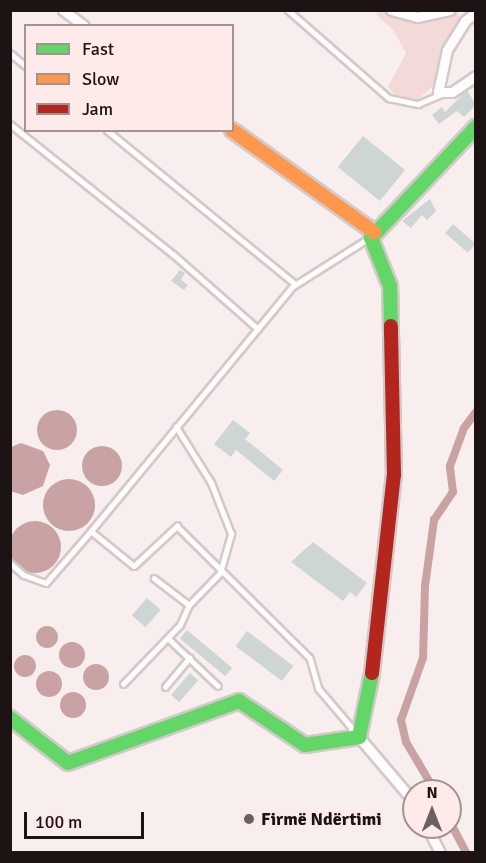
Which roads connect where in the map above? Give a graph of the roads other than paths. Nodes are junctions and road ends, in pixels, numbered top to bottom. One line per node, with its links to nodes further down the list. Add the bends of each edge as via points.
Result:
1 (63, 10): 6 (street)
2 (288, 10): 10 (lane, via 390,98 418,104)
3 (391, 10): 4 (street, via 417,18)
4 (449, 10)
5 (476, 12): 10 (street, via 465,21 447,50 437,88)
6 (81, 24)
7 (10, 53): 8 (lane)
8 (24, 64)
9 (476, 76): 10 (street)
10 (441, 94)
11 (10, 124): 17 (lane, via 173,254)
12 (476, 127): 15 (street)
13 (234, 131): 15 (street)
14 (109, 132): 16 (lane)
15 (373, 235): 16 (lane); 30 (street, via 390,286 394,475 376,654)
16 (295, 284): 17 (lane)
17 (258, 329): 18 (lane)
18 (176, 427): 19 (lane); 21 (lane, via 212,483 220,515 231,528)
19 (91, 531): 20 (lane, via 46,583 24,575); 21 (lane, via 134,566 177,526 198,543)
20 (10, 563)
21 (220, 573): 23 (lane); 30 (lane, via 310,658 319,689)
22 (154, 578): 23 (lane)
23 (189, 605): 24 (lane)
24 (168, 638): 25 (lane); 26 (lane)
25 (189, 658): 27 (lane); 28 (lane)
26 (123, 684)
27 (219, 686)
28 (165, 687)
29 (10, 718): 30 (street, via 69,764 239,701 251,705 305,745)
30 (356, 733): 31 (street)
31 (402, 788)

